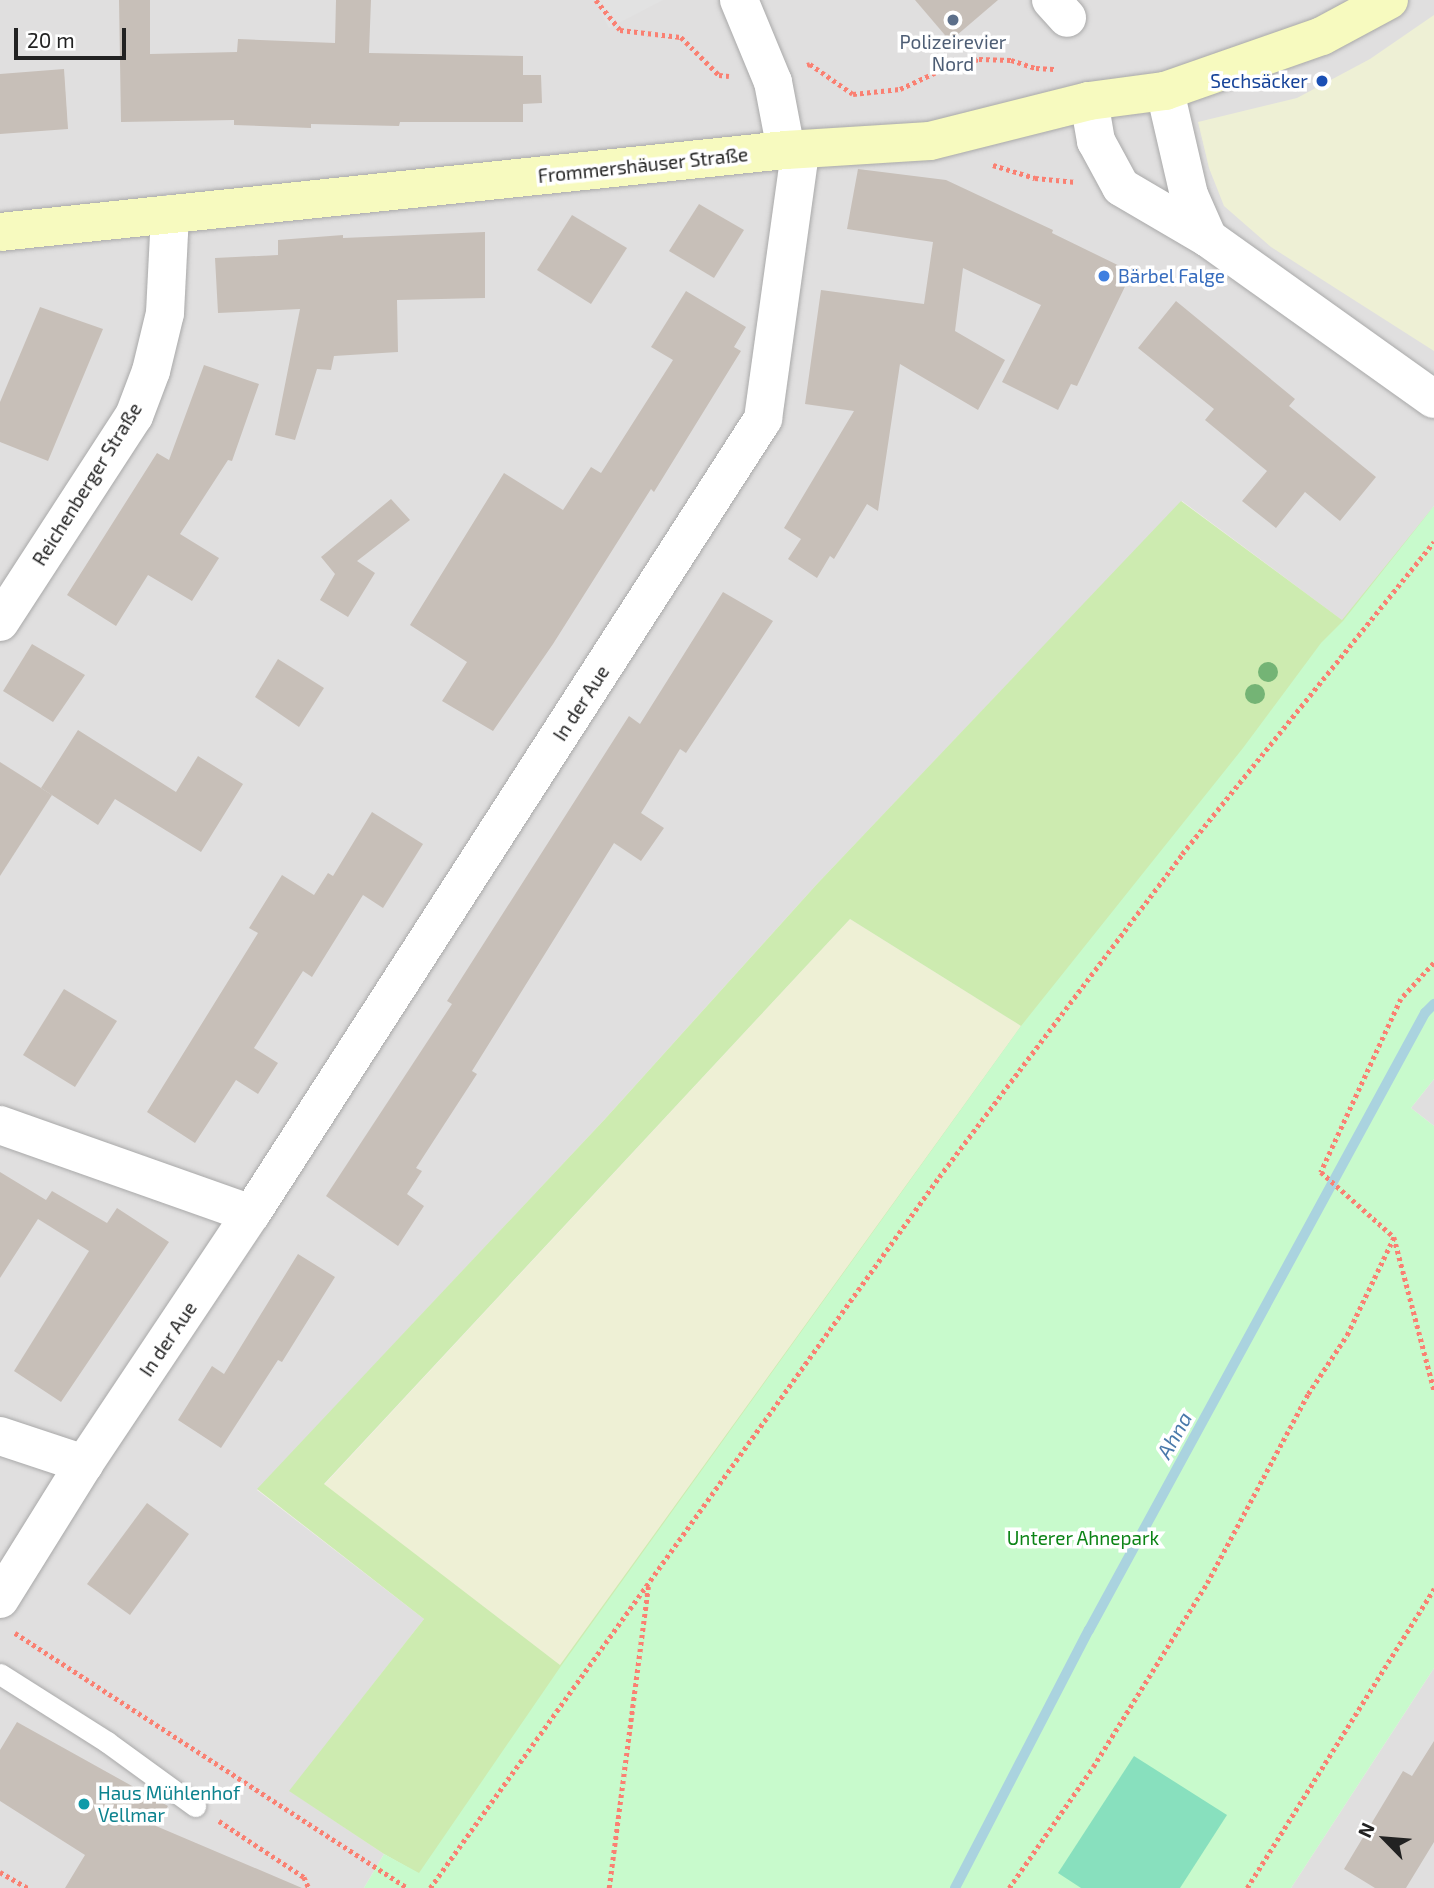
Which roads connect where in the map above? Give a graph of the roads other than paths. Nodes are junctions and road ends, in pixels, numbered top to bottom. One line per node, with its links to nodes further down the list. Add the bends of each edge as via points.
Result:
1 (739, 0): 5 (street, In der Aue, via 774,82)
2 (1389, 0): 3 (main road, Frommershäuser Straße, via 1322,36)
3 (1165, 91): 4 (main road, Frommershäuser Straße); 8 (street, via 1189,195)
4 (1089, 101): 5 (main road, Frommershäuser Straße, via 930,141); 8 (street, via 1096,141 1121,187)
5 (793, 150): 6 (main road, Frommershäuser Straße); 12 (street, In der Aue, via 763,419)
6 (170, 214): 7 (main road, Frommershäuser Straße); 10 (street, Reichenberger Straße, via 165,313 134,416)
7 (0, 232)
8 (1208, 238): 9 (street)
9 (1434, 399)
10 (0, 622)
11 (0, 1125): 12 (street)
12 (251, 1214): 14 (street, In der Aue)
13 (0, 1436): 14 (street)
14 (85, 1464): 15 (street, In der Aue)
15 (4, 1614)
16 (0, 1674): 17 (lane, via 107,1742)
17 (195, 1806)

